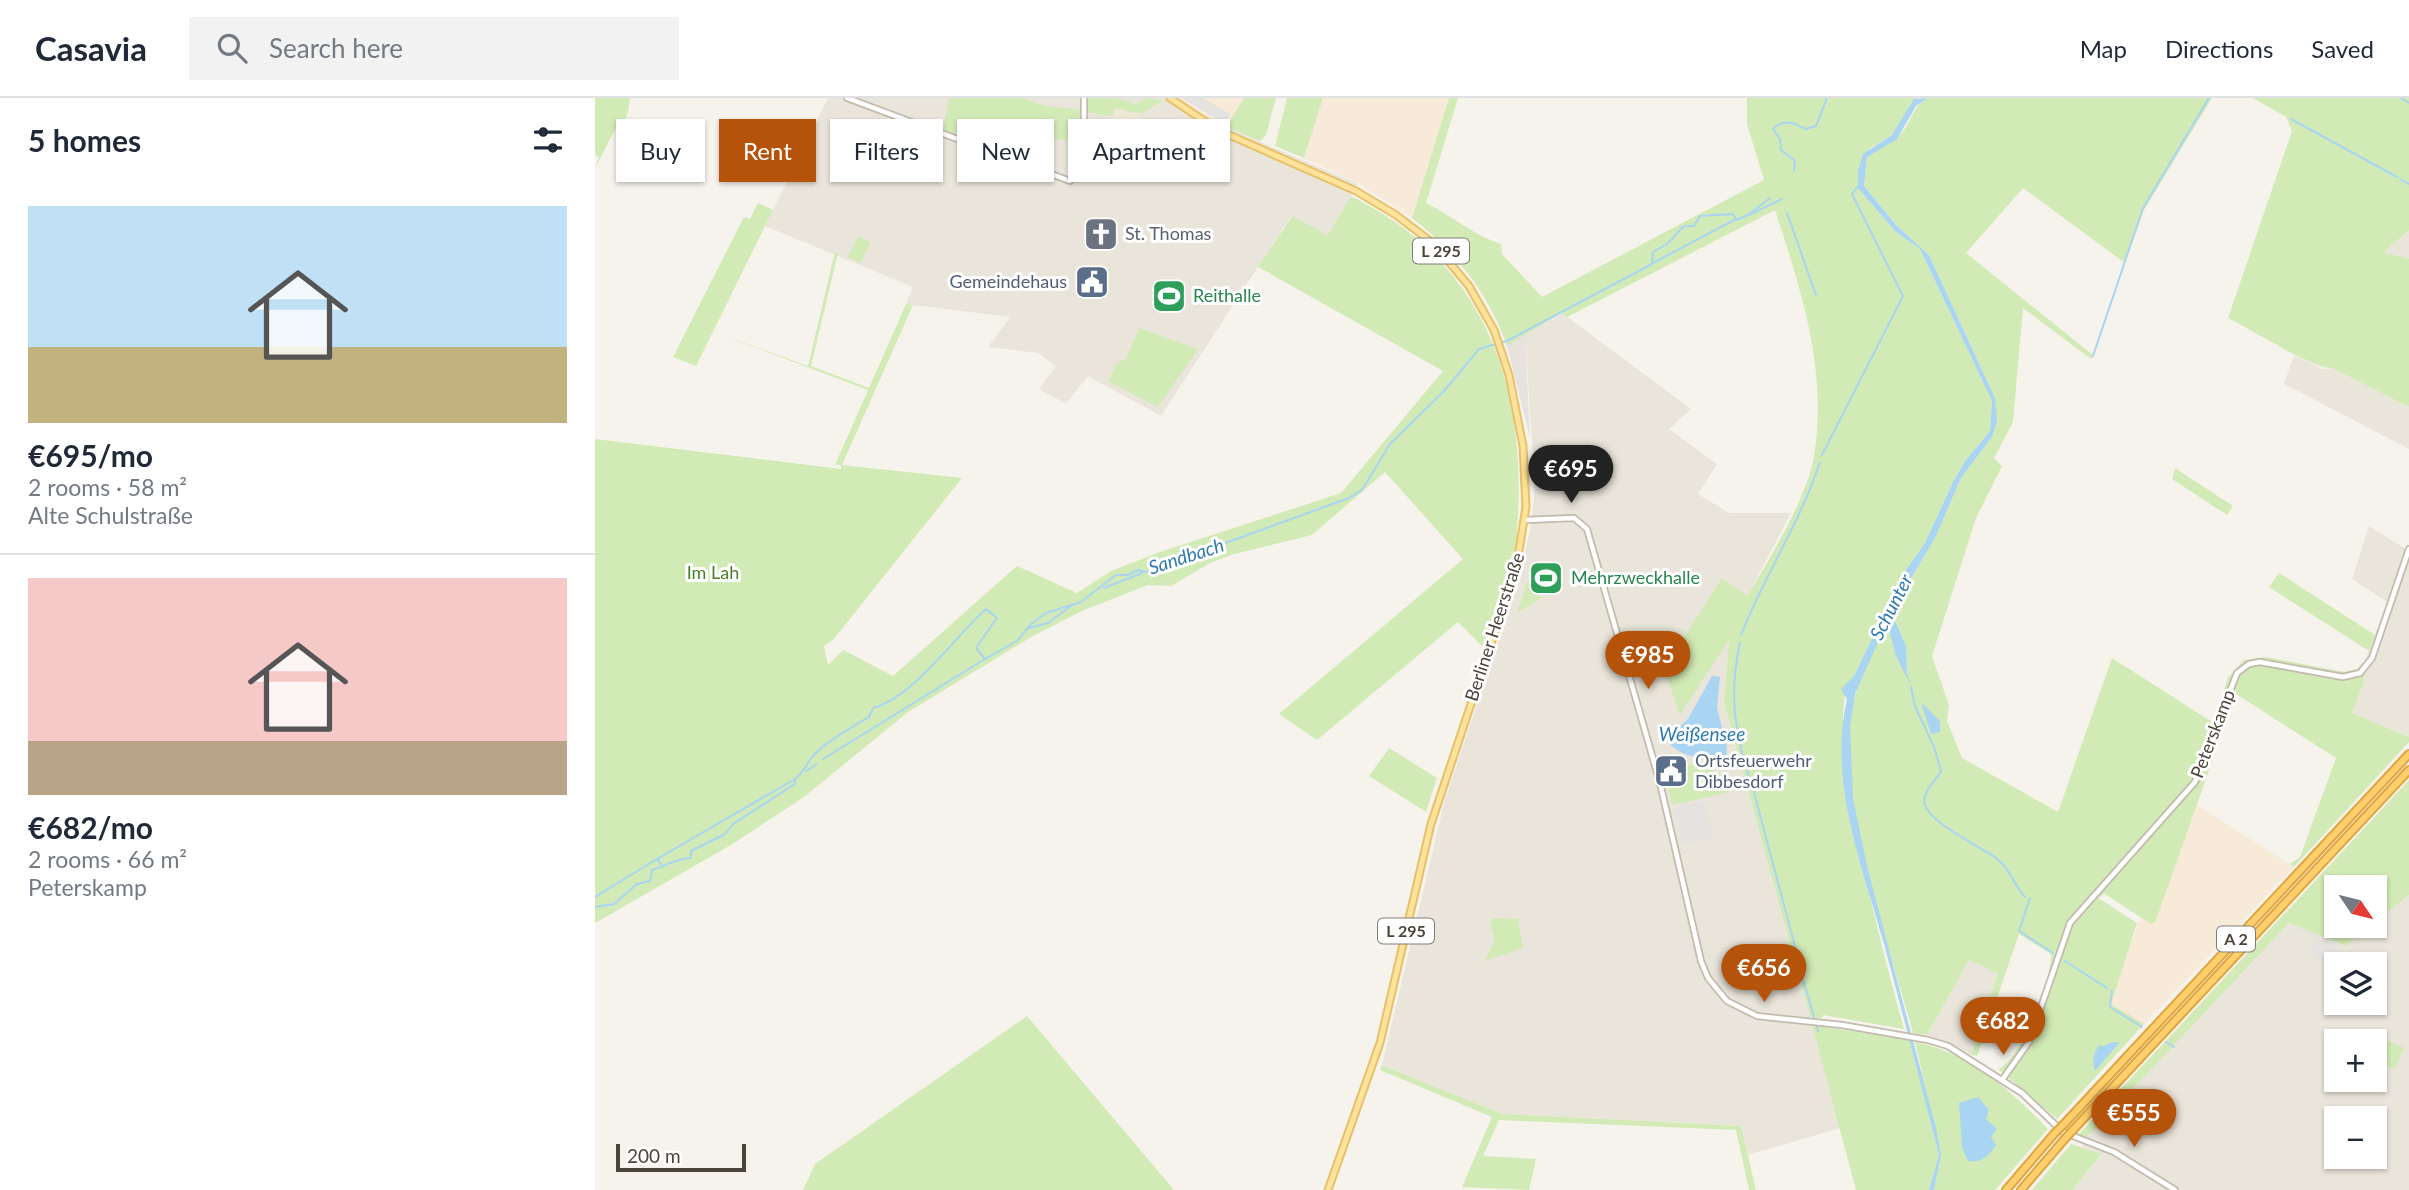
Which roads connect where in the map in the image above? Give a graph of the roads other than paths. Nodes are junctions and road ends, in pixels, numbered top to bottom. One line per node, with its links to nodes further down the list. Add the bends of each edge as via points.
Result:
1 (847, 98): 2 (street, via 1071,181 1080,148)
2 (1084, 98)
3 (1170, 98): 4 (main road, Berliner Heerstraße / L 295, via 1218,130 1356,191 1413,226 1459,273 1485,311 1502,349 1517,405)
4 (1525, 520): 8 (street, via 1570,517 1586,527 1660,783 1701,961 1727,1001 1757,1016 1895,1033 1948,1046); 9 (main road, Berliner Heerstraße / L 295, via 1510,592 1429,833 1380,1043)
5 (2409, 549): 8 (street, Peterskamp, via 2372,658 2360,673 2343,677 2260,662 2237,673 2195,782 2070,923 2029,1042)
6 (2409, 754): 10 (highway, A 2, bridge)
7 (2409, 770): 11 (highway, A 2, bridge)
8 (2002, 1080): 12 (street, via 2063,1132 2114,1152)
9 (1328, 1190)
10 (2006, 1190)
11 (2021, 1190)
12 (2175, 1190)

